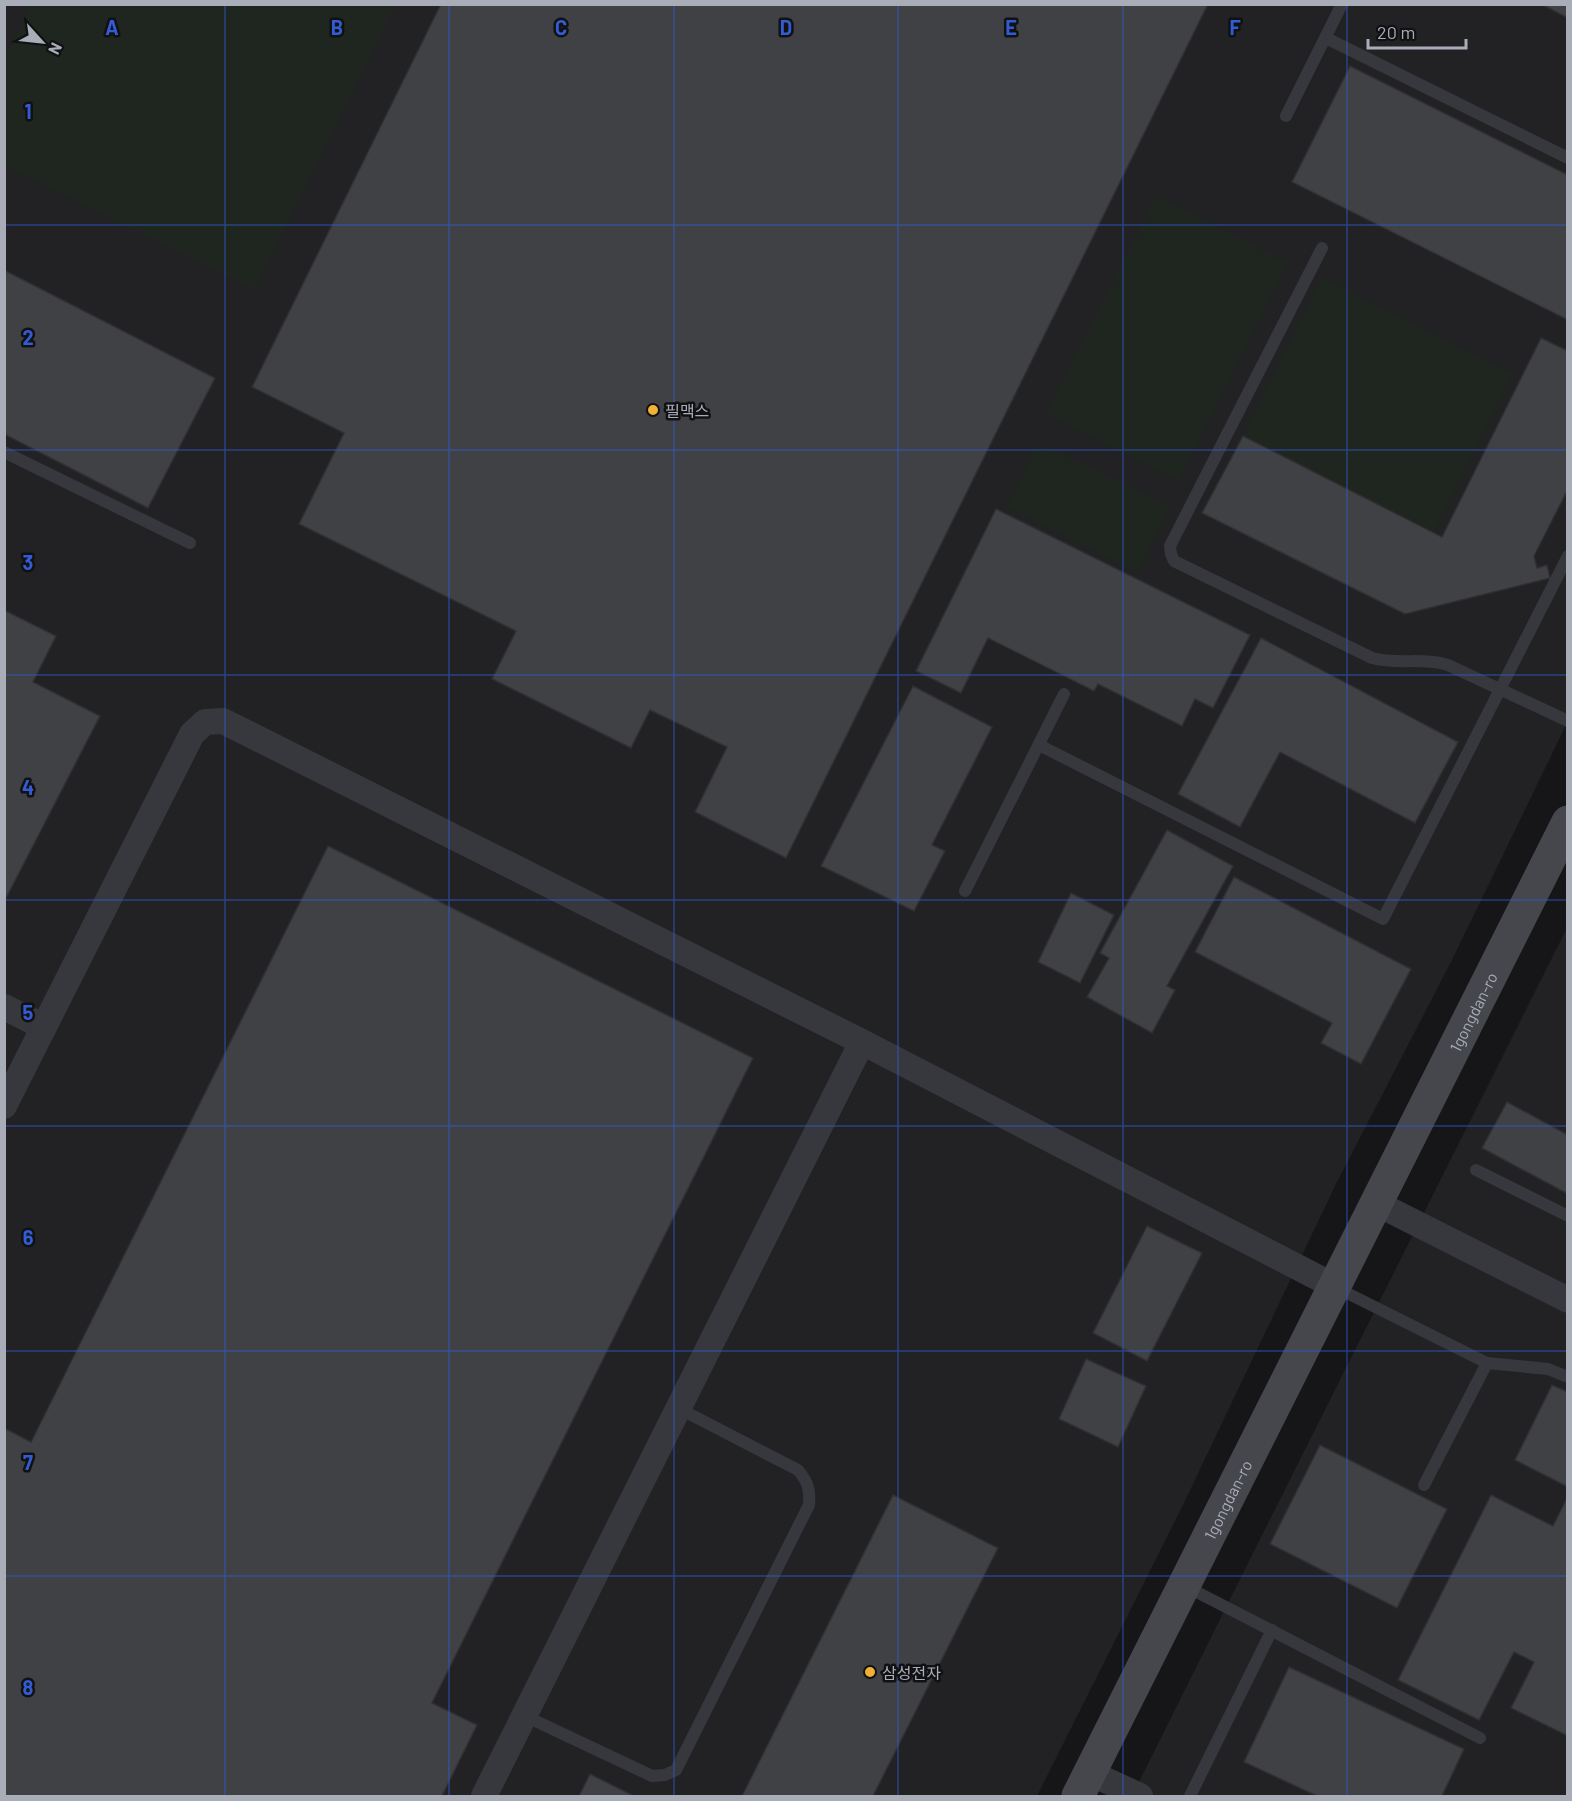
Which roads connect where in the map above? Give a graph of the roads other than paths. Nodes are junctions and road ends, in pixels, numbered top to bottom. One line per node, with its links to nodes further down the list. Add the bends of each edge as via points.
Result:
1 (1342, 4): 2 (lane)
2 (1326, 38): 3 (lane); 4 (lane)
3 (1286, 116)
4 (1568, 158)
5 (1322, 248): 9 (lane, via 1170,546 1171,554 1180,566 1372,658 1387,662 1434,661)
6 (4, 452): 7 (lane)
7 (190, 543)
8 (1568, 556): 9 (lane)
9 (1500, 689): 11 (lane); 12 (lane, via 1383,919)
10 (1064, 694): 12 (lane)
11 (1568, 721)
12 (1039, 745): 14 (lane)
13 (1568, 822): 20 (street, 1gongdan-ro)
14 (965, 891)
15 (4, 1007): 16 (street)
16 (44, 1027): 17 (street, via 192,735 205,722 223,721); 18 (street)
17 (862, 1042): 22 (street); 26 (street)
18 (4, 1106)
19 (1476, 1170): 21 (lane)
20 (1376, 1203): 22 (street, 1gongdan-ro); 23 (street)
21 (1568, 1216)
22 (1334, 1286): 24 (lane); 28 (street, 1gongdan-ro)
23 (1568, 1300)
24 (1487, 1363): 25 (lane, via 1548,1369); 27 (lane)
25 (1568, 1377)
26 (678, 1408): 30 (street); 30 (lane, via 798,1470 807,1481 809,1505 676,1770 652,1776)
27 (1424, 1485)
28 (1184, 1585): 29 (lane); 32 (street, 1gongdan-ro)
29 (1272, 1630): 31 (lane); 35 (lane)
30 (525, 1716): 33 (street)
31 (1480, 1738)
32 (1084, 1785): 34 (street)
33 (484, 1797)
34 (1140, 1797)
35 (1190, 1797)

